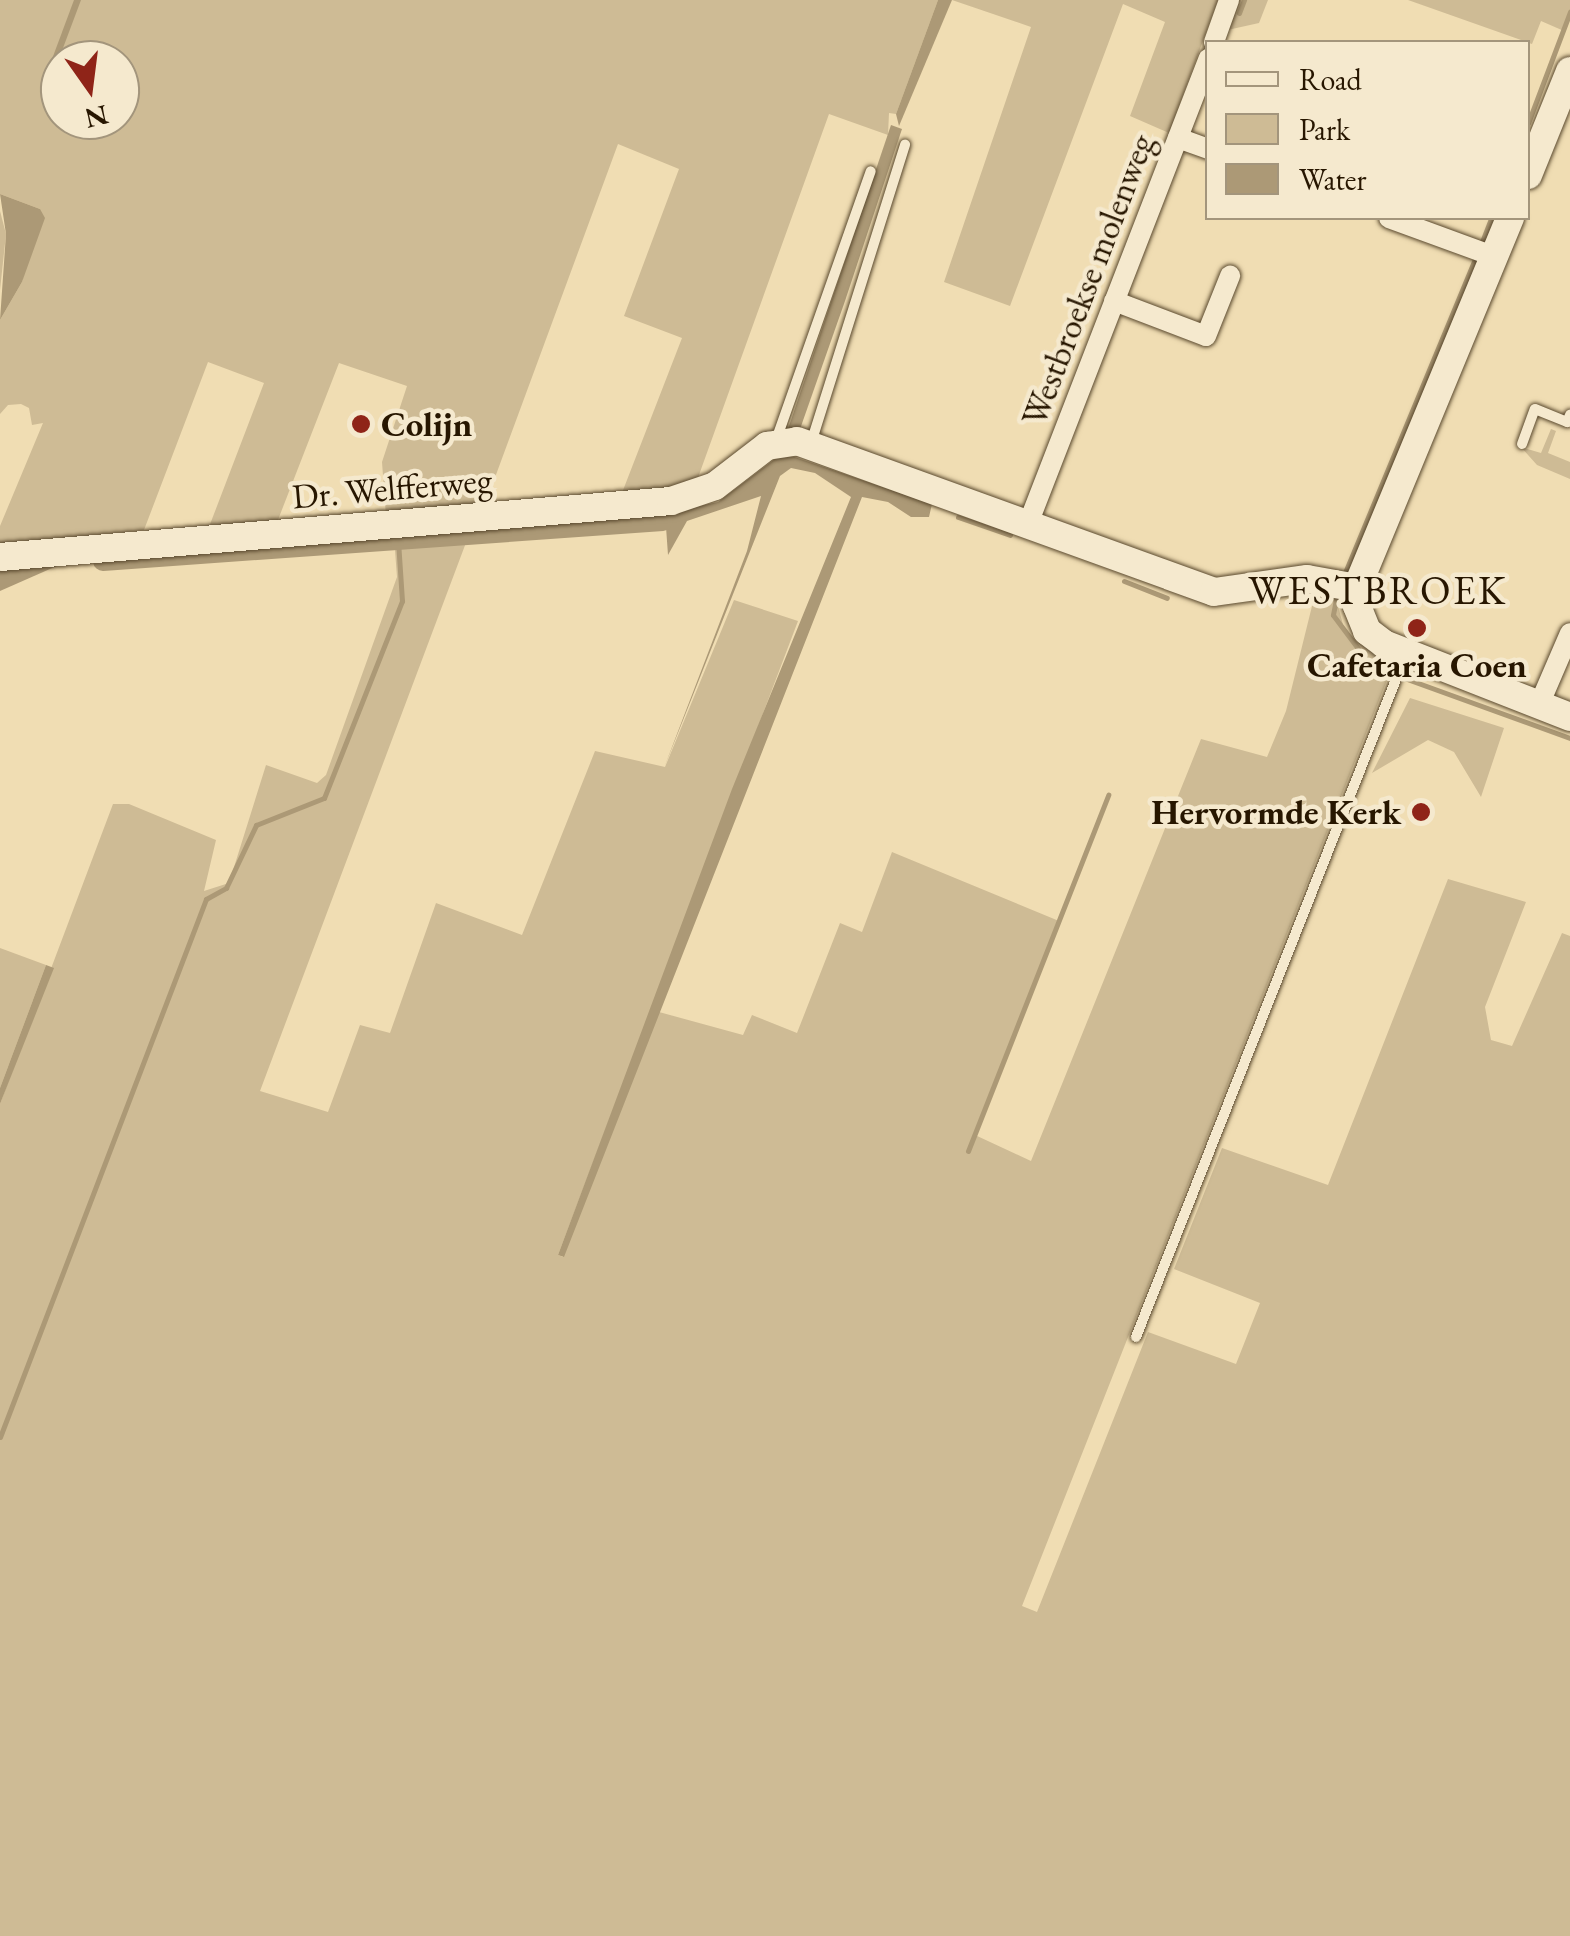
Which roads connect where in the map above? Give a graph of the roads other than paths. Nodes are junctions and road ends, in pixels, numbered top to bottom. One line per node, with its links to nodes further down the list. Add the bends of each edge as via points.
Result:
1 (1230, 0): 2 (street)
2 (1215, 40)
3 (1205, 67): 5 (street, Westbroekse molenweg)
4 (1570, 71): 9 (street)
5 (1178, 138): 7 (street); 14 (street, Westbroekse molenweg)
6 (905, 144): 16 (lane)
7 (1205, 148)
8 (871, 170): 17 (lane)
9 (1530, 170)
10 (1394, 220): 12 (street)
11 (1509, 220): 12 (street)
12 (1493, 256): 21 (street)
13 (1230, 276): 14 (street, via 1206,336)
14 (1114, 300): 19 (street, Westbroekse molenweg)
15 (1570, 415): 18 (lane, via 1568,422 1535,410)
16 (809, 442): 17 (street); 19 (street)
17 (776, 443): 20 (street, Dr. Welfferweg, via 716,486 671,501)
18 (1522, 444)
19 (1028, 524): 21 (street, via 1214,592 1307,580)
20 (0, 557)
21 (1348, 586): 23 (street, via 1367,631)
22 (1570, 633): 24 (street)
23 (1407, 653): 24 (street); 26 (lane)
24 (1539, 705): 25 (street)
25 (1570, 717)
26 (1136, 1336)

